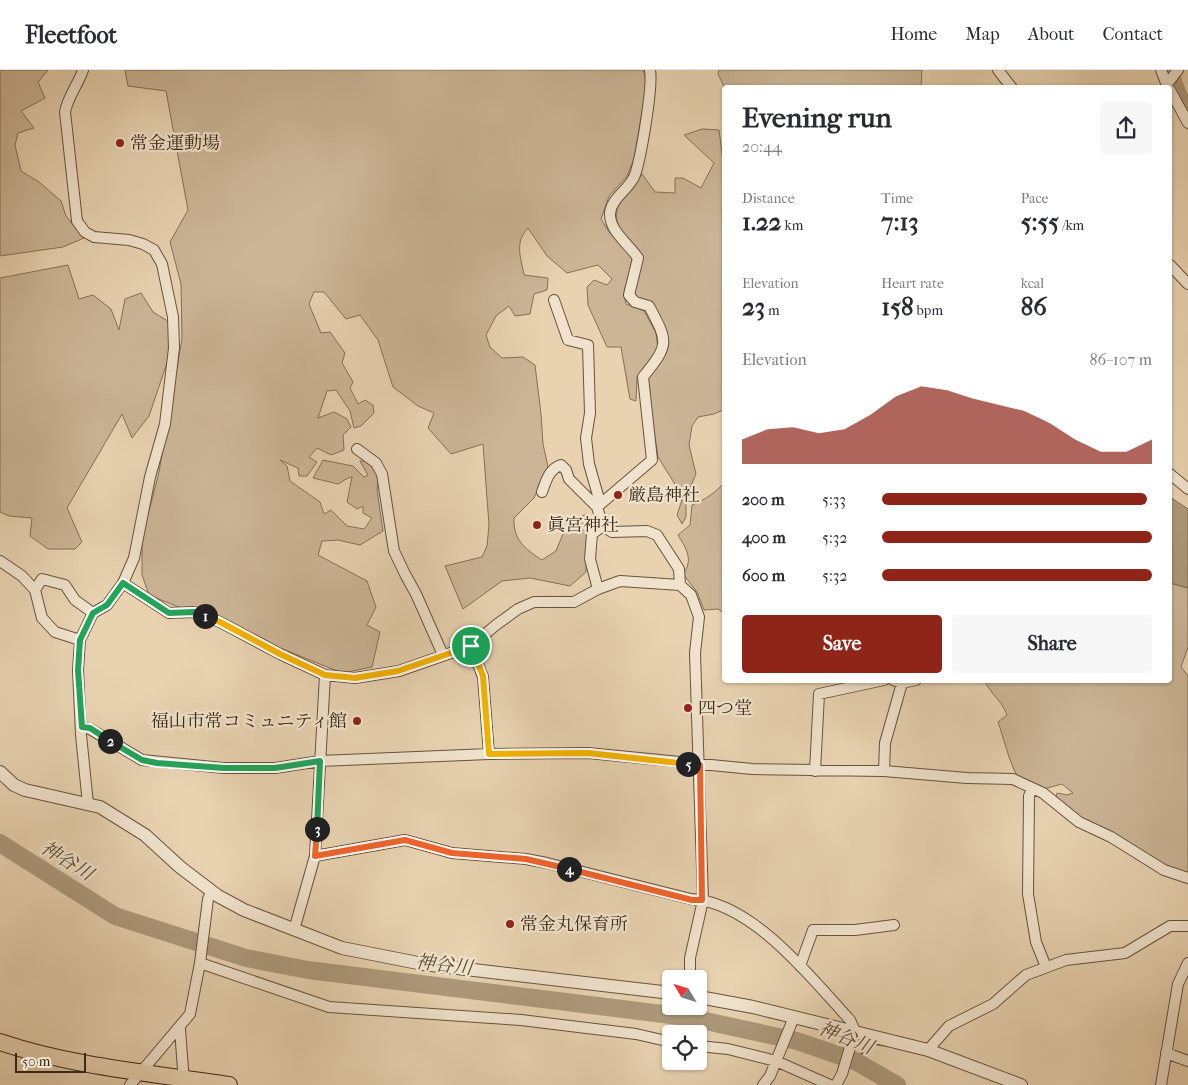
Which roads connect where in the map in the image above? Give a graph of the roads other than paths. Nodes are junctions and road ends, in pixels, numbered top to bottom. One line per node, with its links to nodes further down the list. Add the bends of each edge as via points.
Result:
1 (83, 70): 18 (street, via 67,99 65,112 76,221 94,237 129,240 154,250 162,264 173,317 174,348 165,424 150,477 134,558)
2 (650, 70): 15 (street, via 651,86 634,177 615,200 610,214 613,228 638,258 629,295 635,302 649,306 665,343 659,358 643,377 652,460)
3 (998, 70): 6 (street)
4 (1161, 70): 5 (street)
5 (1171, 82): 7 (street)
6 (1010, 85)
7 (1188, 122)
8 (1172, 267): 9 (street)
9 (1188, 284)
10 (554, 300): 15 (street, via 568,340 588,345 590,413 586,438 599,499)
11 (357, 449): 25 (street, via 376,463 382,474 394,551)
12 (1172, 476): 13 (street)
13 (1188, 489)
14 (542, 492): 15 (street, via 546,478 554,467 561,465 569,479)
15 (597, 507): 16 (street)
16 (603, 526): 19 (street, via 612,532 648,531 657,535 679,569); 20 (street, via 592,534 590,559)
17 (0, 561): 21 (street, via 22,576)
18 (123, 583): 22 (street, via 107,605); 26 (street, via 169,613 194,612 220,622)
19 (680, 585): 20 (street, via 620,581); 32 (street, via 691,594 698,617)
20 (598, 589): 24 (street, via 574,602 534,602 518,609)
21 (34, 590): 22 (street, via 42,579 65,585 75,600); 23 (street, via 42,618 55,632)
22 (93, 613): 23 (street)
23 (80, 640): 29 (street, via 78,670)
24 (471, 646): 25 (street); 30 (street, via 483,676)
25 (443, 655): 26 (street, via 398,671 355,678)
26 (325, 675): 31 (street)
27 (870, 683): 33 (street, via 818,694)
28 (897, 683): 34 (street, via 885,743)
29 (82, 727): 31 (street, via 90,728 142,760 157,763 275,768); 37 (street)
30 (489, 754): 31 (street); 32 (street, via 588,753)
31 (320, 761): 38 (street)
32 (700, 765): 33 (street); 41 (street)
33 (815, 771): 34 (street)
34 (884, 771): 36 (street, via 1013,779)
35 (0, 772): 37 (street, via 25,790)
36 (1032, 788): 39 (street, via 1079,822 1111,837 1164,870); 48 (street, via 1029,796 1028,894 1036,942)
37 (88, 804): 40 (street, via 146,835)
38 (315, 856): 41 (street, via 405,840 452,853 540,862); 44 (street)
39 (1188, 878)
40 (212, 891): 44 (street, via 244,910); 46 (street, via 205,916)
41 (702, 900): 47 (street, via 732,912 762,930); 49 (street)
42 (894, 925): 47 (street, via 855,930 812,930)
43 (1188, 926): 48 (street, via 1170,926 1125,953 1066,960)
44 (294, 930): 50 (street, via 342,948 423,964)
45 (1188, 963): 59 (street, via 1178,984)
46 (200, 964): 53 (street, via 190,1014); 55 (street, via 329,1007 521,1020)
47 (800, 966): 54 (street, via 850,1020)
48 (1046, 967): 58 (street, via 1026,975 993,1004 949,1026)
49 (690, 970)
50 (662, 992)
51 (708, 999): 52 (street)
52 (794, 1017): 54 (street); 60 (street)
53 (180, 1029): 62 (street); 63 (street)
54 (854, 1034): 58 (street); 68 (street)
55 (662, 1040)
56 (0, 1042): 62 (main road, via 57,1058)
57 (707, 1047): 60 (street)
58 (928, 1050): 69 (street)
59 (1166, 1053): 61 (street); 70 (street)
60 (776, 1061): 66 (street); 67 (street)
61 (1188, 1061)
62 (141, 1072): 63 (main road); 64 (street)
63 (184, 1082): 65 (main road)
64 (130, 1085)
65 (229, 1085)
66 (763, 1085)
67 (830, 1085)
68 (836, 1085)
69 (1022, 1085)
70 (1161, 1085)

